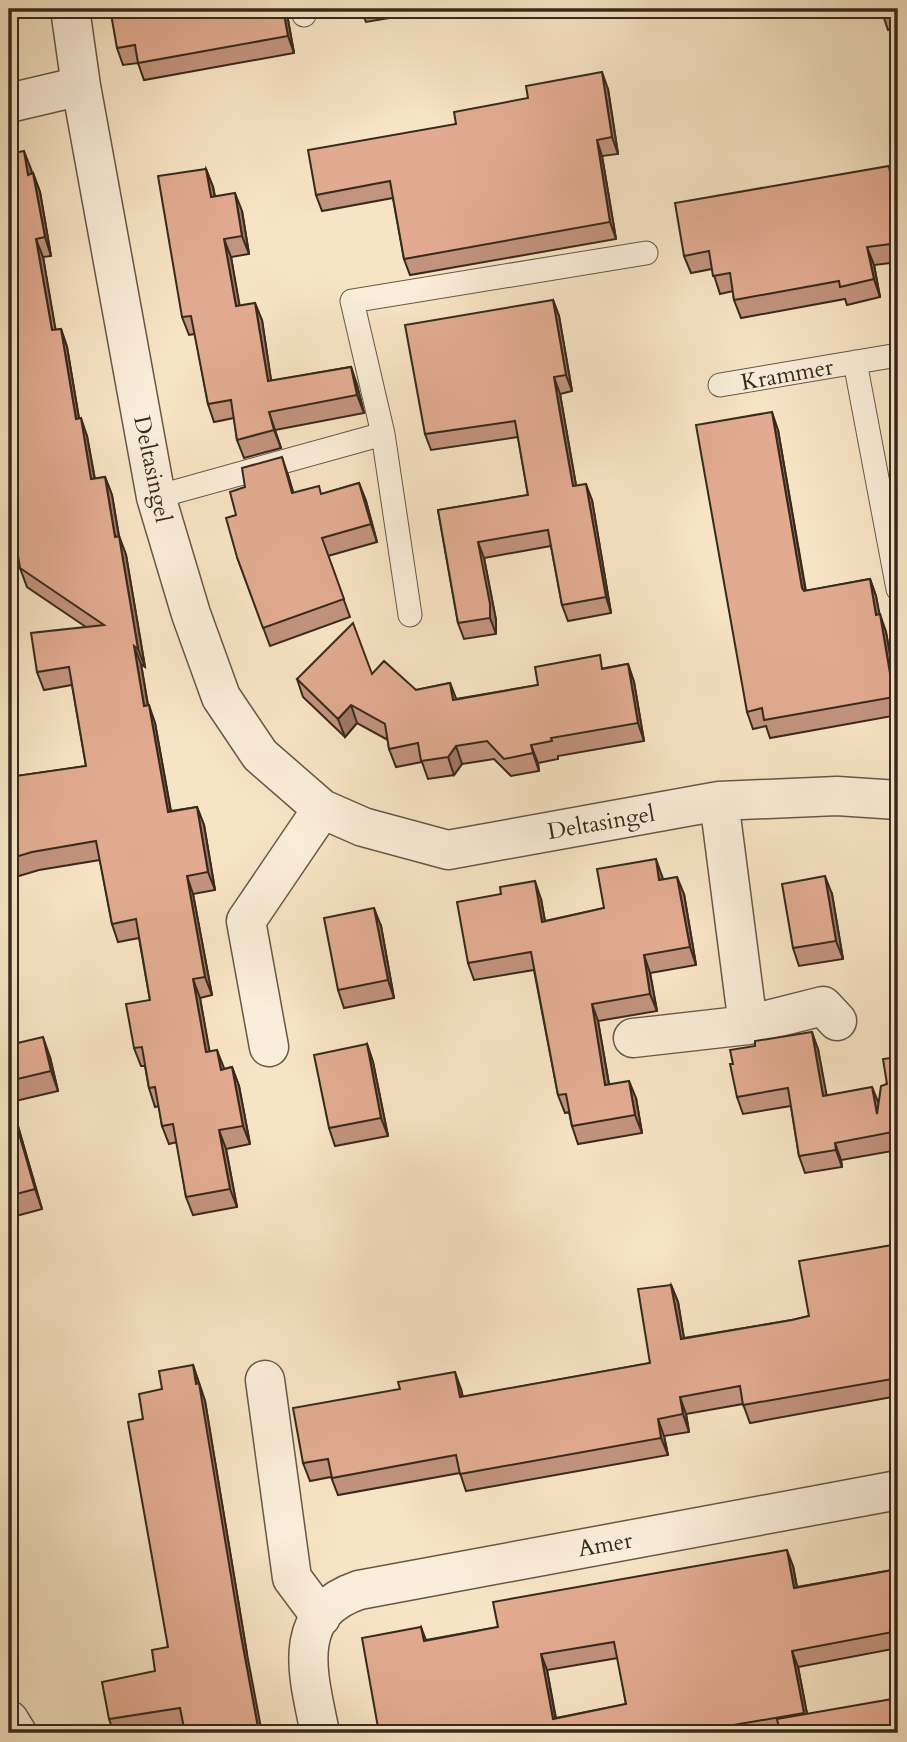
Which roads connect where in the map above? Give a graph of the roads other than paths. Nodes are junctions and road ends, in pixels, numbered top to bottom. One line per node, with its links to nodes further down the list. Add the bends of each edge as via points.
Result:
1 (70, 9): 2 (street, Deltasingel)
2 (81, 86): 3 (street); 9 (street, Deltasingel)
3 (9, 103)
4 (646, 253): 8 (lane, via 352,301)
5 (898, 355): 6 (lane, Krammer)
6 (855, 362): 7 (lane, Krammer); 10 (lane, Krammer)
7 (720, 385)
8 (383, 434): 9 (lane); 11 (lane)
9 (156, 497): 14 (street, Deltasingel, via 221,697 260,755)
10 (898, 589)
11 (410, 615)
12 (719, 800): 13 (street, Deltasingel, via 837,796); 14 (street, Deltasingel, via 448,850 363,827); 16 (street)
13 (898, 800)
14 (322, 809): 18 (street, via 246,921)
15 (837, 1021): 16 (street, via 823,1006)
16 (748, 1025): 17 (street)
17 (634, 1038)
18 (269, 1047)
19 (265, 1380): 21 (street, via 292,1578)
20 (898, 1490): 21 (street, Amer, via 359,1590 339,1596)
21 (321, 1617): 24 (street, Amer, via 308,1640 307,1670)
22 (9, 1720): 23 (street)
23 (17, 1733)
24 (320, 1733)

